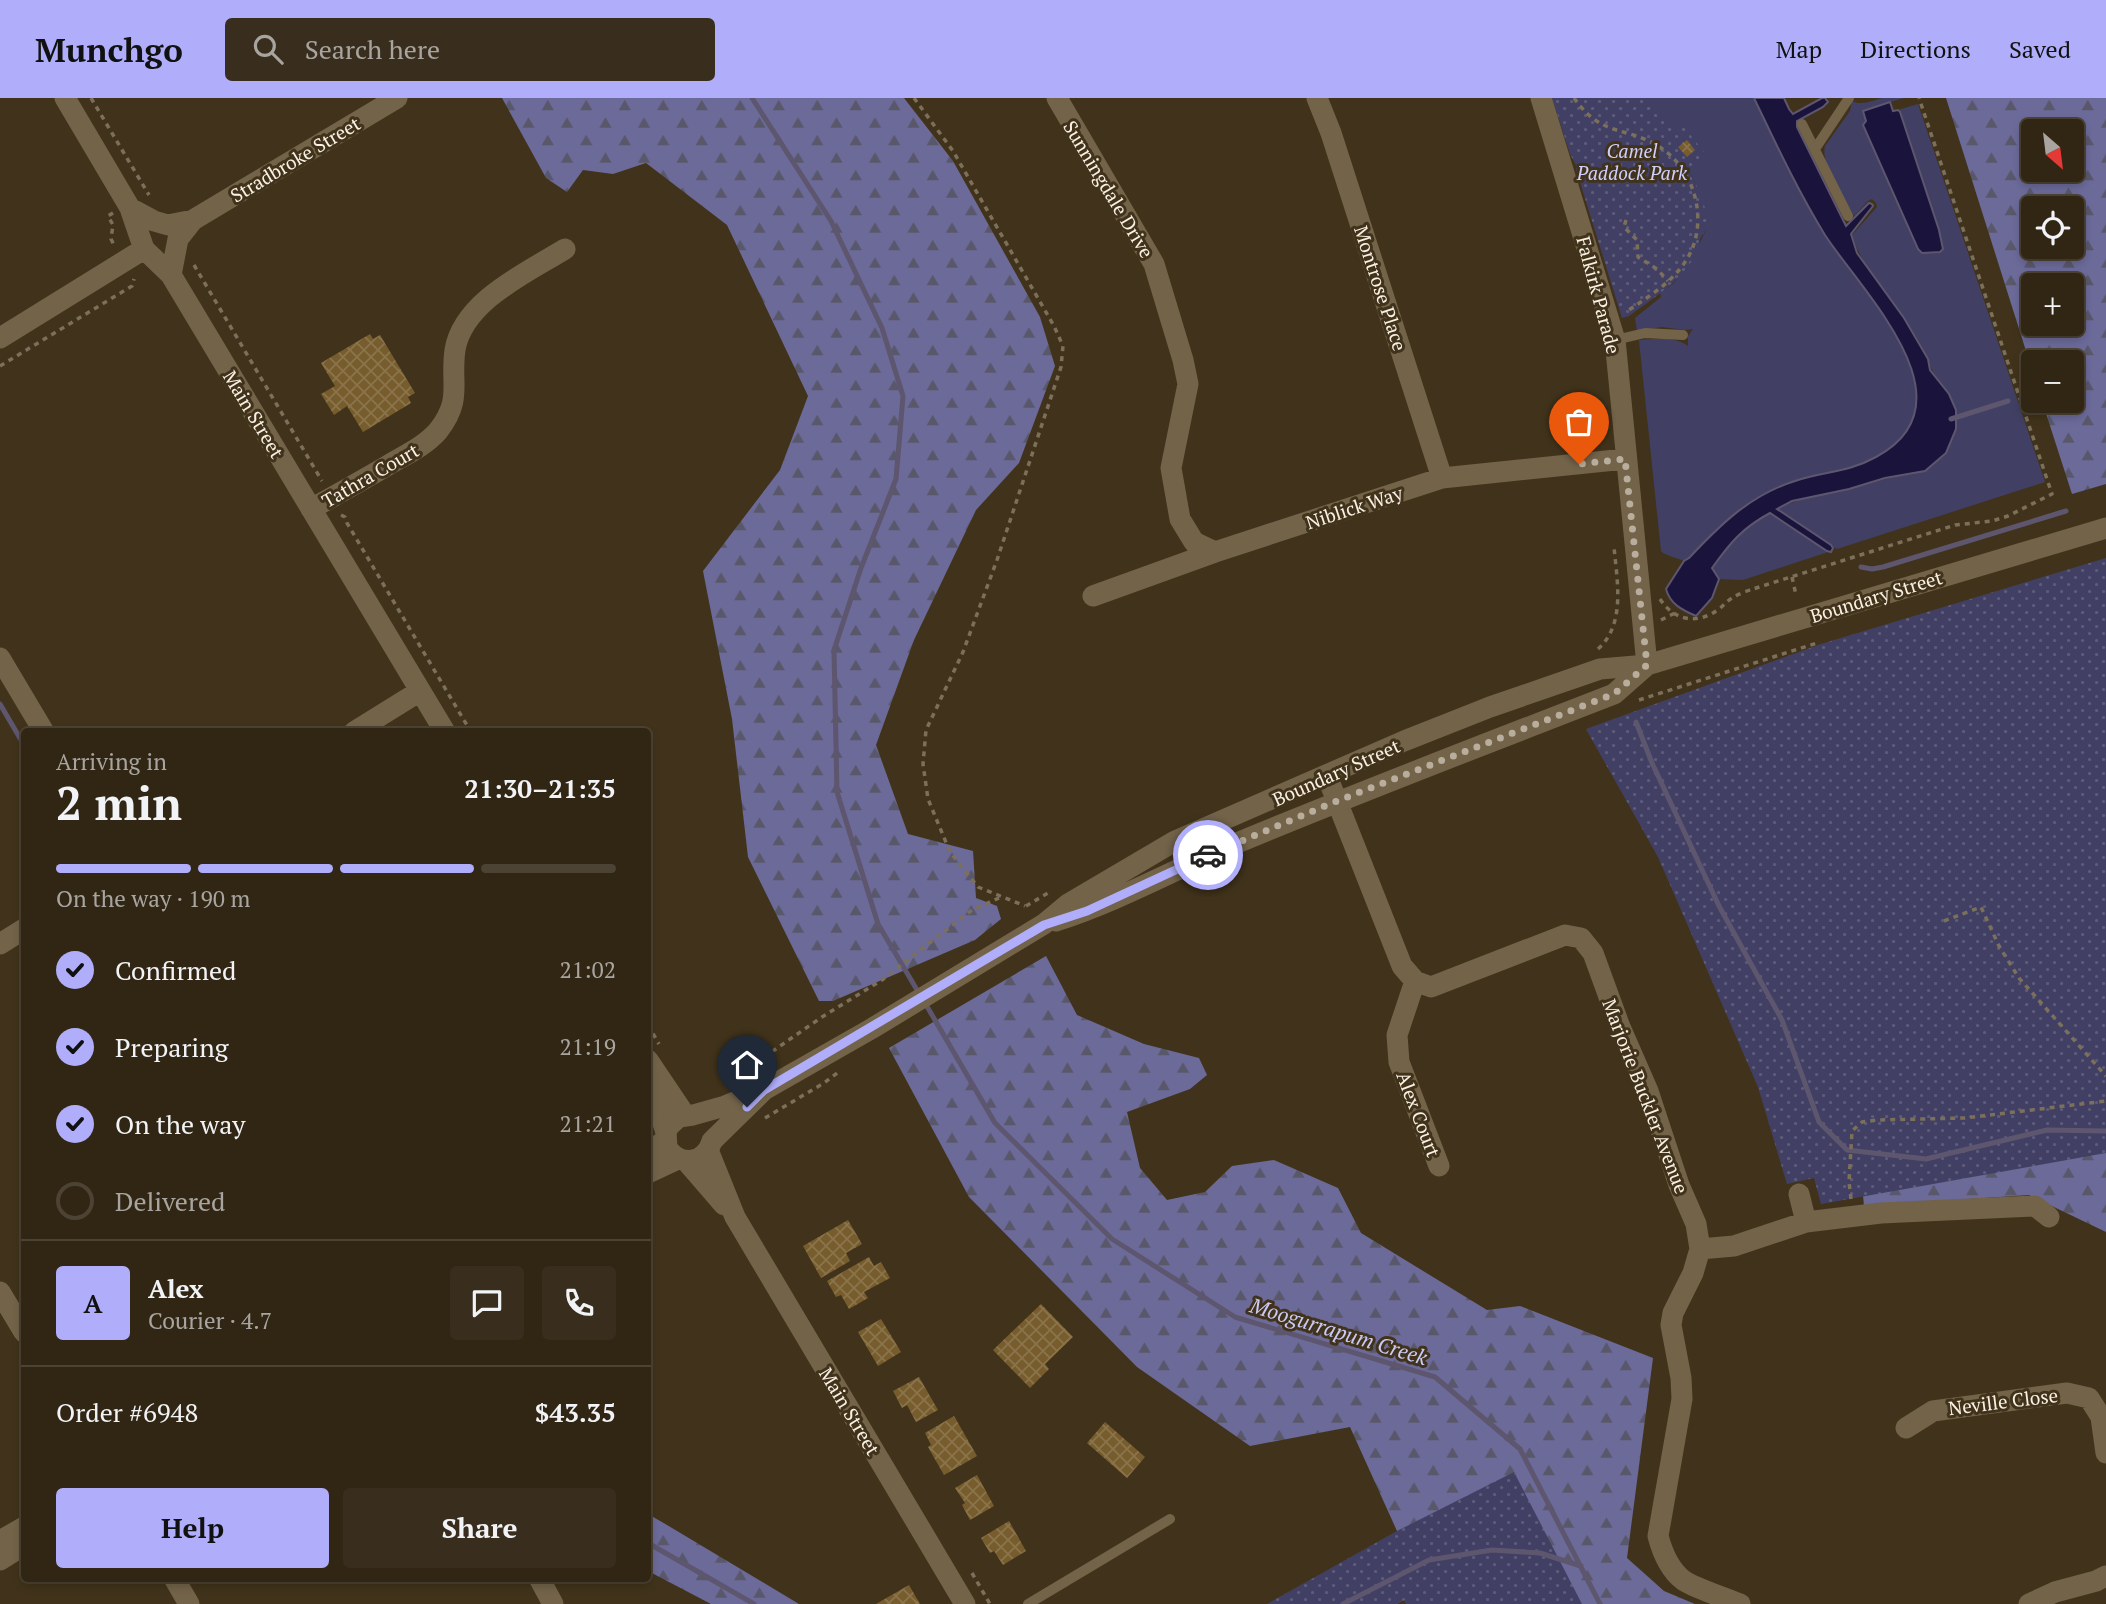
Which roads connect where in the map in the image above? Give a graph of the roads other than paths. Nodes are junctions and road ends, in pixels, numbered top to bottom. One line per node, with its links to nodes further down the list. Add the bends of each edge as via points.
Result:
1 (65, 98): 9 (street, Main Street)
2 (397, 98): 11 (street, Stradbroke Street)
3 (1057, 98): 22 (street, Sunningdale Drive, via 1154,264 1188,384 1171,468 1180,519 1194,542)
4 (1317, 98): 19 (street, Montrose Place)
5 (1541, 98): 17 (street, Falkirk Parade)
6 (1849, 98): 8 (lane)
7 (1802, 124): 8 (lane)
8 (1815, 149): 10 (lane)
9 (122, 210): 11 (street, Stradbroke Street, via 168,225); 12 (street, Main Street)
10 (1848, 216)
11 (193, 220): 14 (street, Stradbroke Street, via 178,239)
12 (144, 248): 14 (street, Main Street); 16 (street)
13 (565, 249): 20 (street, Tathra Court, via 494,293 472,314 455,351 456,393 436,432 420,447)
14 (172, 275): 20 (street, Main Street)
15 (1683, 335): 17 (lane, via 1645,333)
16 (0, 338)
17 (1622, 338): 18 (street, Falkirk Parade)
18 (1625, 459): 19 (street, Niblick Way); 25 (street, Falkirk Parade)
19 (1442, 478): 22 (street, Niblick Way)
20 (311, 509): 26 (street, Main Street)
21 (2106, 528): 25 (street, Boundary Street)
22 (1215, 552): 23 (street, Niblick Way)
23 (1093, 596)
24 (0, 658): 27 (street)
25 (1647, 665): 30 (street, Boundary Street, via 1600,669 1404,741); 31 (street, Boundary Street, via 1614,694)
26 (420, 691): 28 (street); 29 (street, Main Street)
27 (42, 728)
28 (360, 728)
29 (443, 728)
30 (1326, 776): 31 (street); 32 (street, Boundary Street, via 1175,841 1068,904)
31 (1337, 801): 32 (street, Boundary Street, via 1189,862 1087,911); 35 (street, via 1402,966)
32 (1044, 925): 38 (street, Boundary Street)
33 (21, 931): 34 (street)
34 (0, 944)
35 (1415, 981): 44 (street, Alex Court, via 1397,1035 1399,1062); 50 (street, Marjorie Buckler Avenue, via 1431,987 1565,935 1581,938 1593,953 1647,1091 1696,1224)
36 (654, 1054): 39 (street)
37 (651, 1090): 40 (street)
38 (764, 1090): 39 (street, Boundary Street); 41 (street, Boundary Street)
39 (689, 1115): 40 (street, Boundary Street, via 673,1121); 41 (street, via 700,1117 709,1128)
40 (666, 1136): 42 (street, Boundary Street); 43 (street, via 672,1154)
41 (710, 1146): 43 (street, Boundary Street, via 699,1159); 47 (street, Main Street)
42 (651, 1150)
43 (682, 1160): 45 (street, Boundary Street); 47 (street, Main Street)
44 (1439, 1166)
45 (651, 1172)
46 (1799, 1194): 49 (street)
47 (735, 1217): 65 (street, Main Street)
48 (2049, 1217): 49 (street, via 2035,1206 1881,1213)
49 (1806, 1222): 50 (street, via 1734,1246)
50 (1700, 1249): 67 (street, via 1672,1313 1682,1399 1658,1536 1661,1550 1683,1580)
51 (0, 1292): 52 (street)
52 (21, 1327)
53 (1906, 1428): 54 (street, Neville Close, via 1933,1411 2067,1393 2088,1398 2101,1417)
54 (2106, 1453)
55 (1170, 1519): 66 (lane)
56 (21, 1529): 57 (street)
57 (0, 1541)
58 (21, 1547): 59 (street)
59 (0, 1560)
60 (2106, 1576): 68 (street)
61 (176, 1582): 63 (street)
62 (540, 1582): 64 (street)
63 (189, 1604)
64 (553, 1604)
65 (965, 1604)
66 (1028, 1604)
67 (1740, 1604)
68 (2029, 1604)

